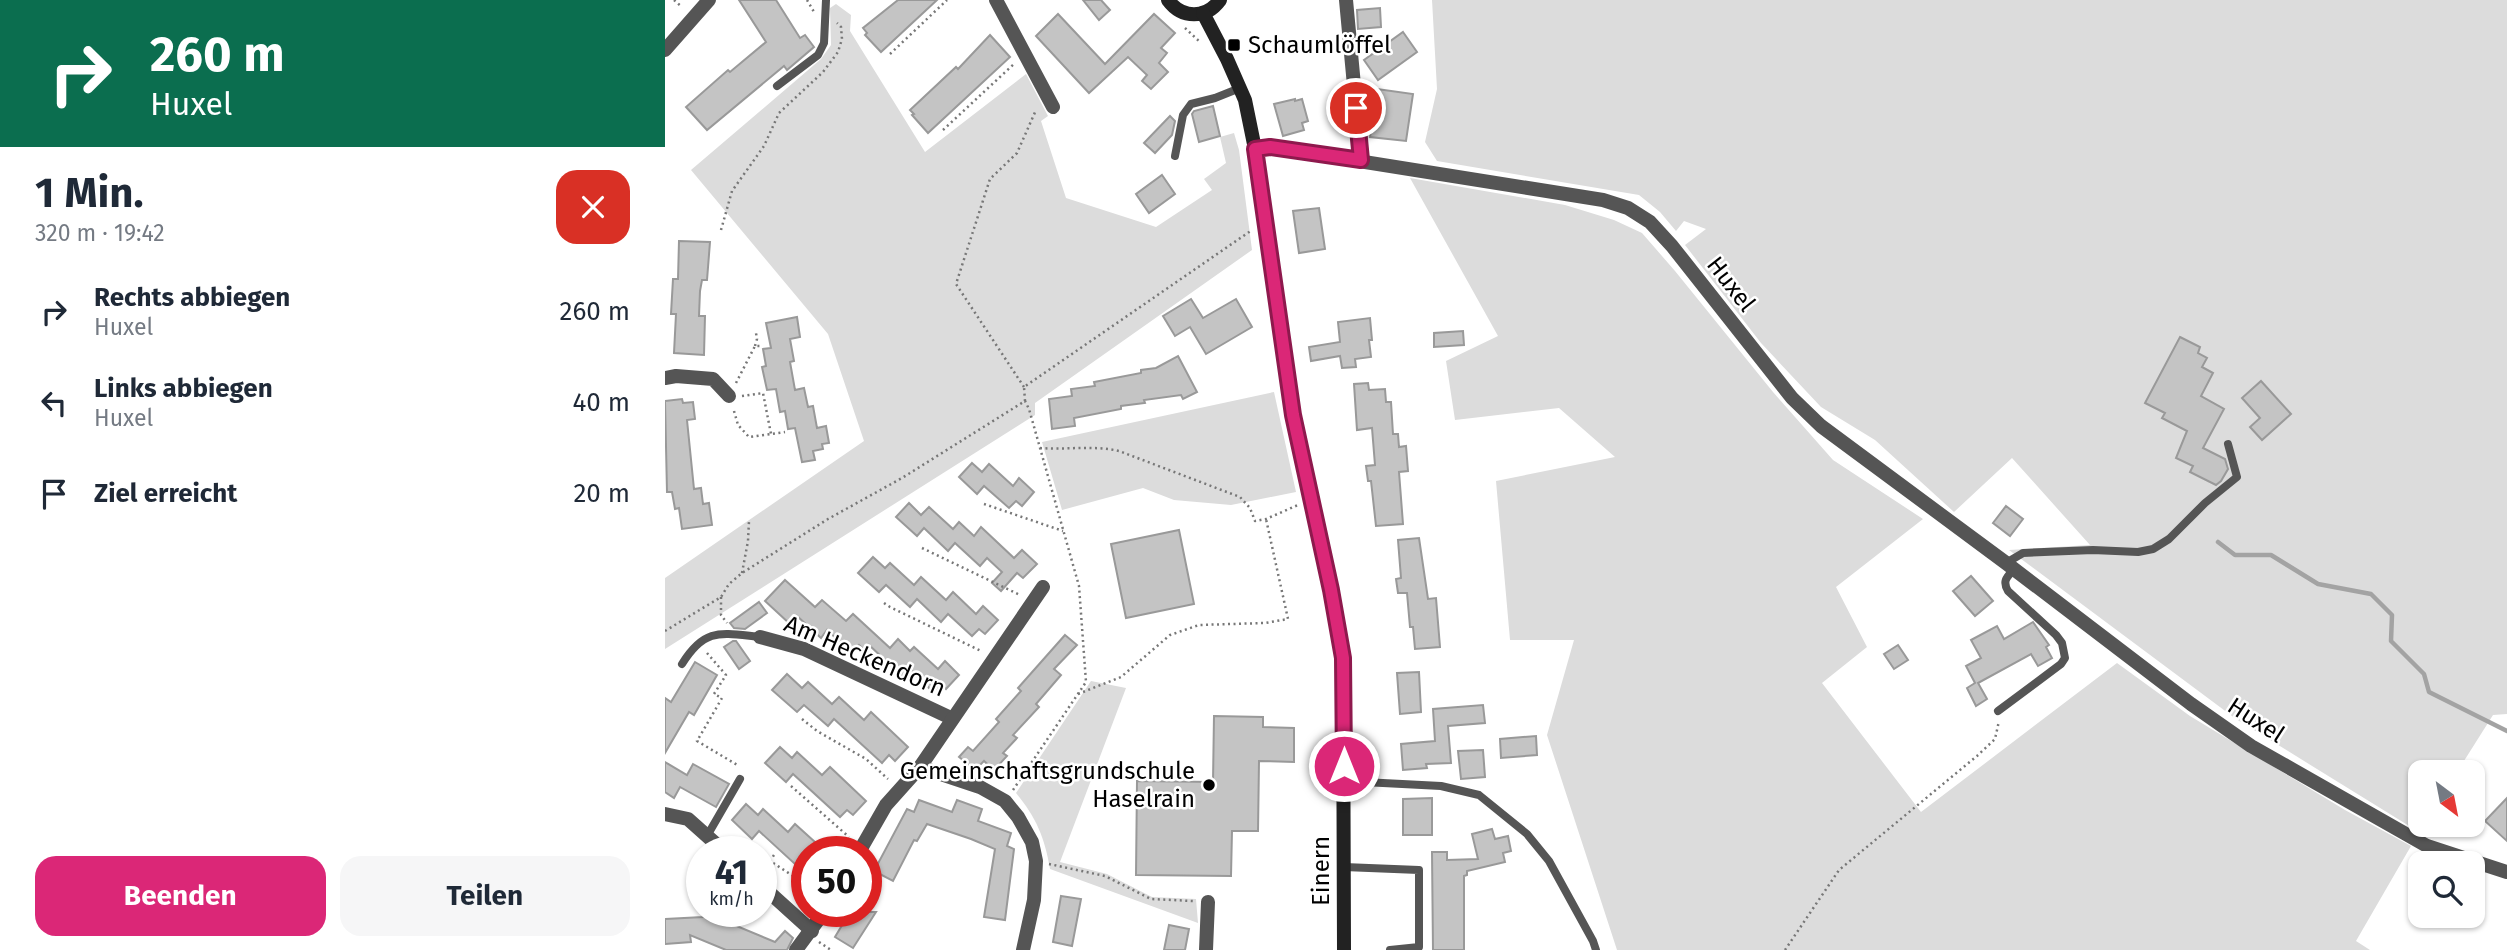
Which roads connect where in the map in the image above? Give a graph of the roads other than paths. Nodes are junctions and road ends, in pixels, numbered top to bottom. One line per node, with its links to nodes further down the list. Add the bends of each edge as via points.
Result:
1 (709, 0): 8 (street)
2 (826, 0): 9 (lane, via 824,43 818,55)
3 (996, 0): 11 (street)
4 (1168, 0): 7 (main road, via 1183,13)
5 (1220, 0): 7 (main road)
6 (1346, 0): 14 (street)
7 (1203, 13): 10 (main road, Einern)
8 (665, 50)
9 (777, 86)
10 (1240, 88): 12 (main road, Einern); 13 (lane, via 1191,104)
11 (1050, 101)
12 (1255, 149): 14 (street, Huxel, via 1270,147); 26 (main road, Einern, via 1293,380 1293,415 1343,658)
13 (1175, 156)
14 (1361, 160): 18 (street, Huxel, via 1603,200 1650,222 1792,398 1821,426)
15 (665, 378): 16 (street, via 713,379)
16 (729, 396)
17 (2228, 444): 18 (lane, via 2237,477 2154,550 2022,553)
18 (2010, 566): 22 (lane, via 2005,585 2062,643 2066,658); 31 (street, Huxel, via 2252,746 2427,846)
19 (1043, 587): 23 (street, Am Heckendorn)
20 (760, 636): 21 (lane, via 706,638 693,646); 23 (street, Am Heckendorn, via 804,649)
21 (682, 664)
22 (1999, 711)
23 (951, 718): 24 (street, Am Heckendorn)
24 (920, 767): 29 (street, Am Heckendorn, via 886,804); 37 (street, via 980,787 1005,801 1018,817 1036,861 1034,900)
25 (740, 779): 28 (lane)
26 (1344, 781): 30 (main road, Einern); 41 (lane, via 1441,786 1479,795 1527,834 1549,861)
27 (665, 814): 28 (street, via 688,819)
28 (707, 836)
29 (868, 836)
30 (1343, 867): 39 (main road, Einern); 40 (lane, via 1419,870 1419,947)
31 (2507, 872)
32 (777, 899): 35 (street)
33 (1208, 902): 38 (street)
34 (815, 927): 35 (street)
35 (812, 931): 36 (street)
36 (796, 950)
37 (1023, 950)
38 (1206, 950)
39 (1344, 950)
40 (1390, 950)
41 (1596, 950)

